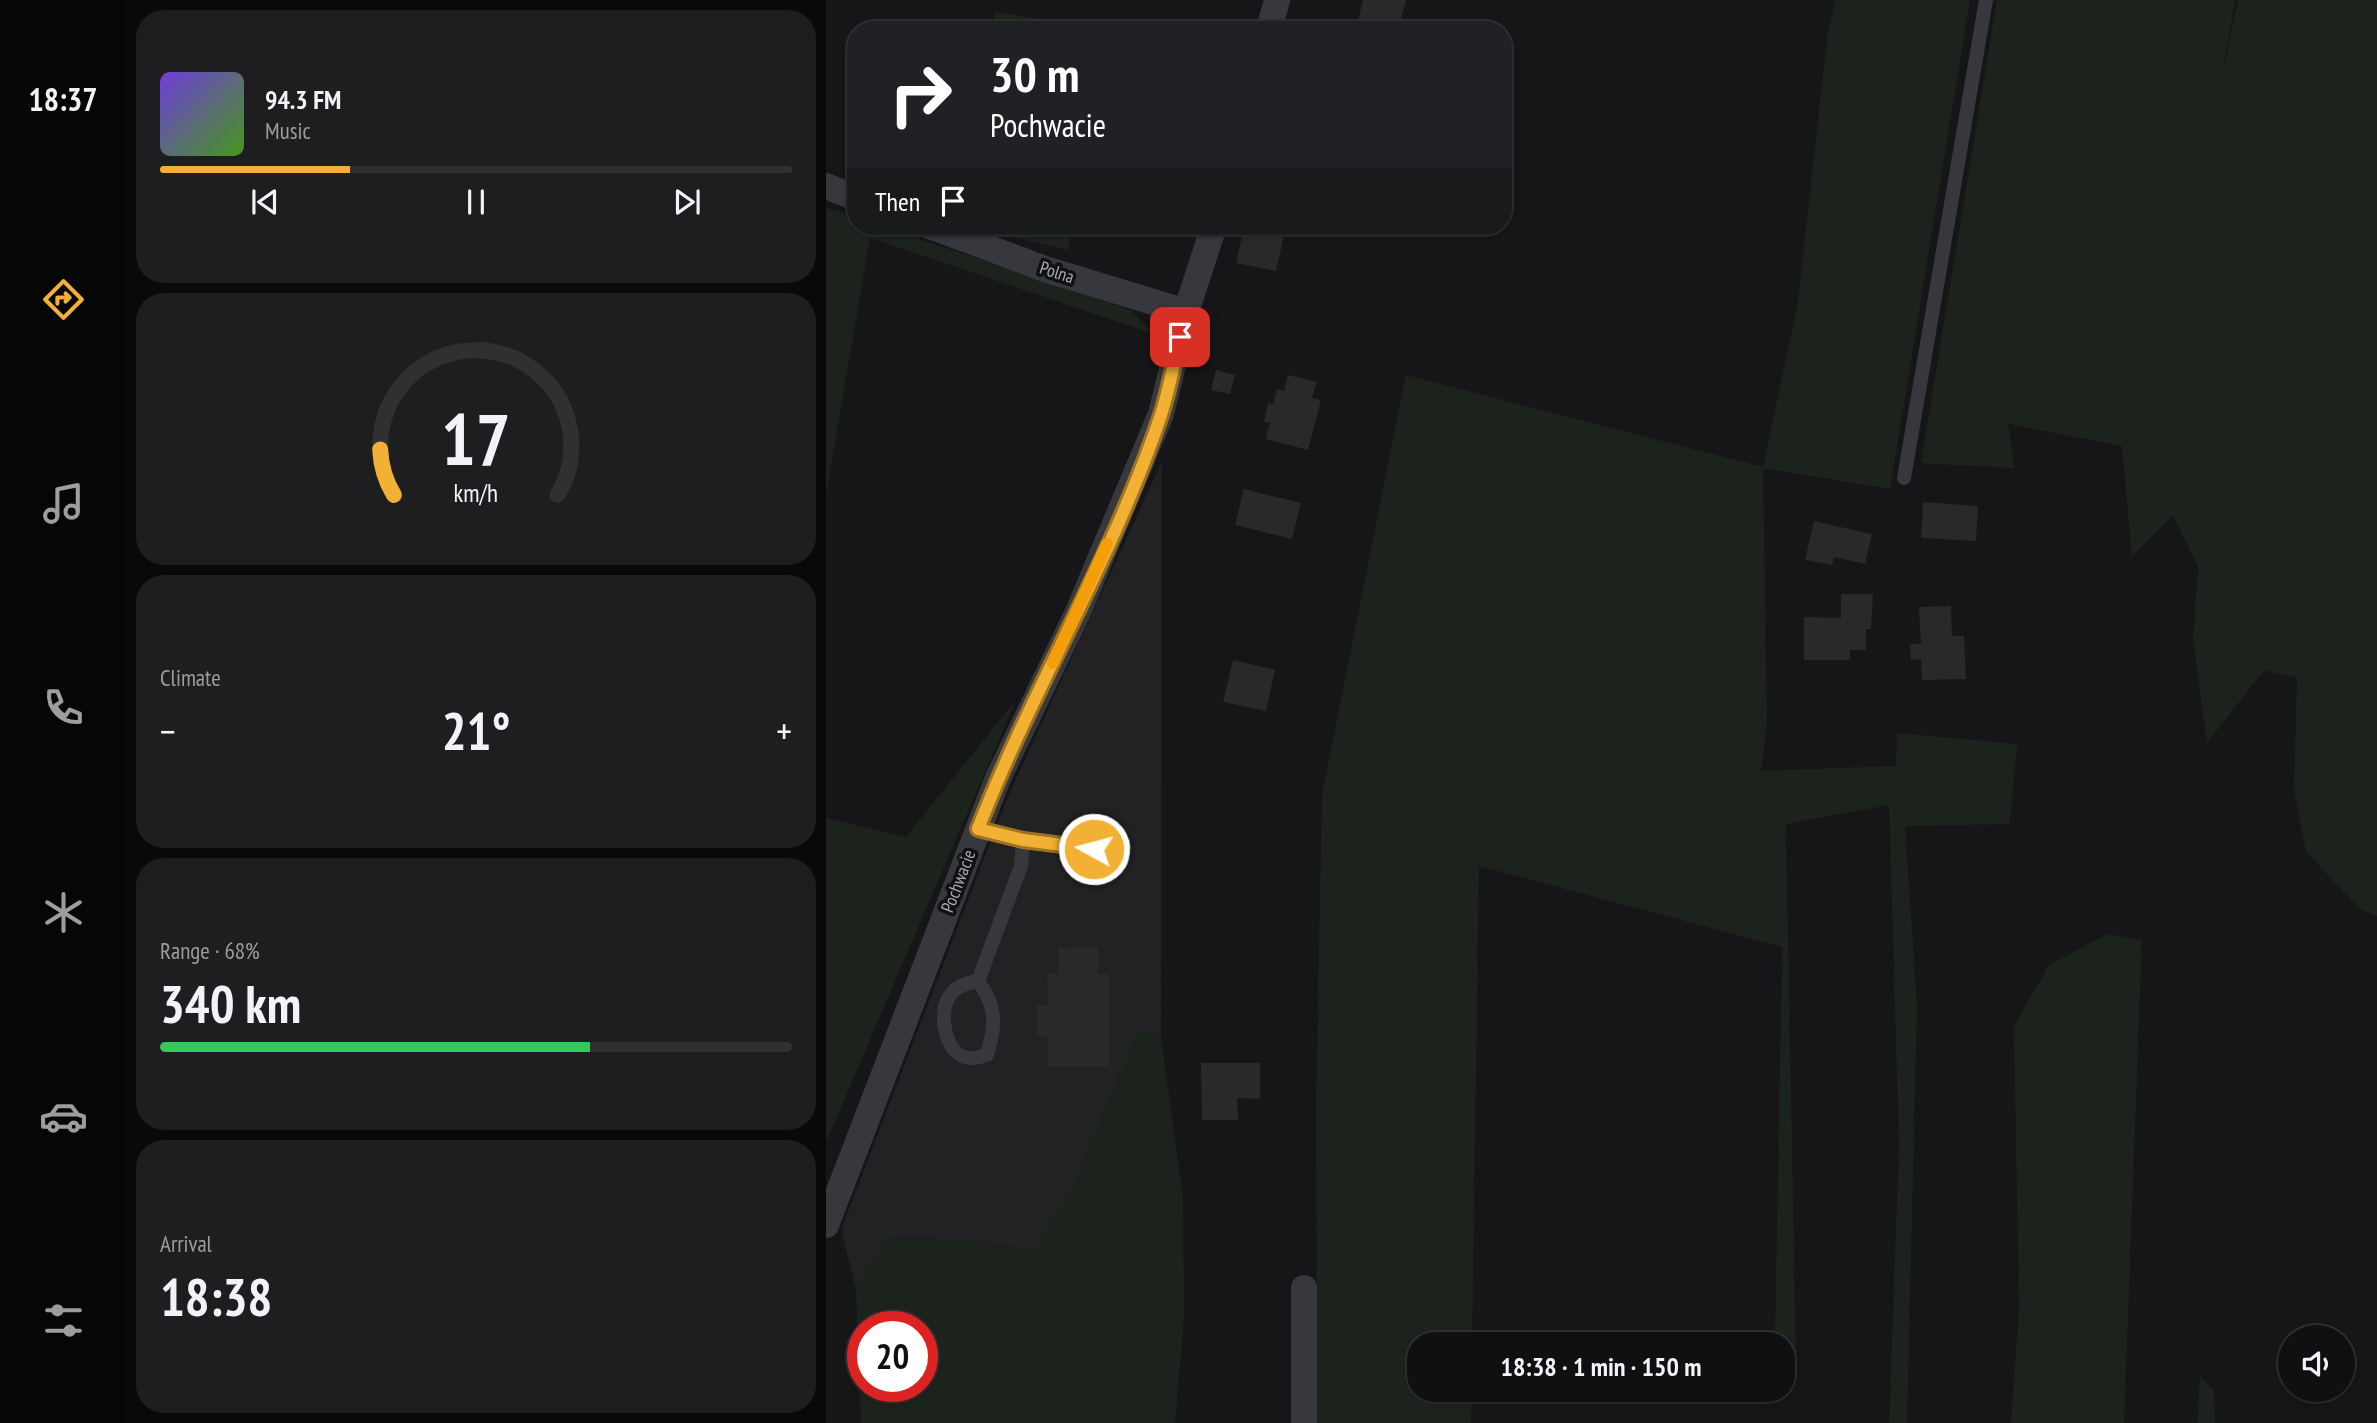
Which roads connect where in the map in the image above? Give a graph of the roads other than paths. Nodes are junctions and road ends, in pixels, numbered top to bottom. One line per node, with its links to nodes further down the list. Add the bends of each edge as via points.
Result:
1 (1276, 0): 3 (street)
2 (1986, 0): 9 (lane)
3 (1271, 21)
4 (826, 186): 5 (street)
5 (847, 194)
6 (954, 235): 8 (street, Polna, via 1045,269)
7 (1211, 235): 8 (street, Pochwacie)
8 (1186, 312): 10 (street, Pochwacie, via 1161,414 1137,475)
9 (1904, 478)
10 (978, 829): 11 (lane); 14 (street, Pochwacie)
11 (1023, 840): 12 (lane); 13 (lane, via 1021,866)
12 (1094, 849)
13 (978, 981): 13 (lane, via 992,1000 993,1024 987,1055 969,1059 950,1044 945,1013 949,997 962,984)
14 (826, 1225)
15 (1304, 1288): 16 (street)
16 (1304, 1423)

